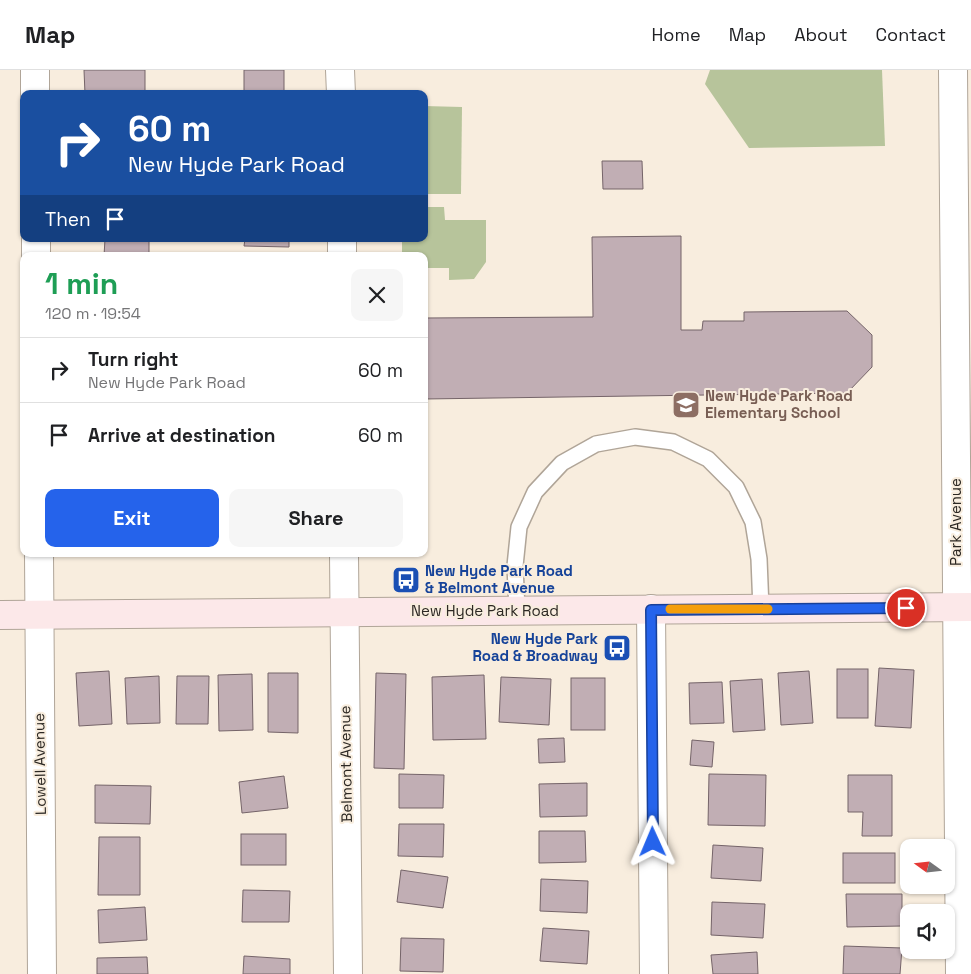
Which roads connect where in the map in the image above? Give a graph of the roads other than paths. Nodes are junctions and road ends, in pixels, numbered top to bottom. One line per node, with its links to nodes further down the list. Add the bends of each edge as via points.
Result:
1 (35, 70): 4 (street)
2 (340, 70): 5 (street)
3 (953, 70): 8 (street, Park Avenue)
4 (35, 90)
5 (340, 90)
6 (38, 557): 14 (street, Lowell Avenue)
7 (344, 557): 12 (street, Belmont Avenue)
8 (964, 608): 9 (main road, New Hyde Park Road); 18 (street, Park Avenue)
9 (761, 609): 10 (lane, via 754,522 736,487 708,459 673,442 635,437 596,444 562,462 535,492 519,527 515,566); 11 (main road, New Hyde Park Road)
10 (517, 610): 11 (main road, New Hyde Park Road); 12 (main road, New Hyde Park Road)
11 (651, 610): 17 (street)
12 (345, 612): 14 (main road, New Hyde Park Road); 16 (street, Belmont Avenue)
13 (0, 615): 14 (main road, New Hyde Park Road)
14 (39, 615): 15 (street, Lowell Avenue)
15 (42, 974)
16 (348, 974)
17 (654, 974)
18 (960, 974)

